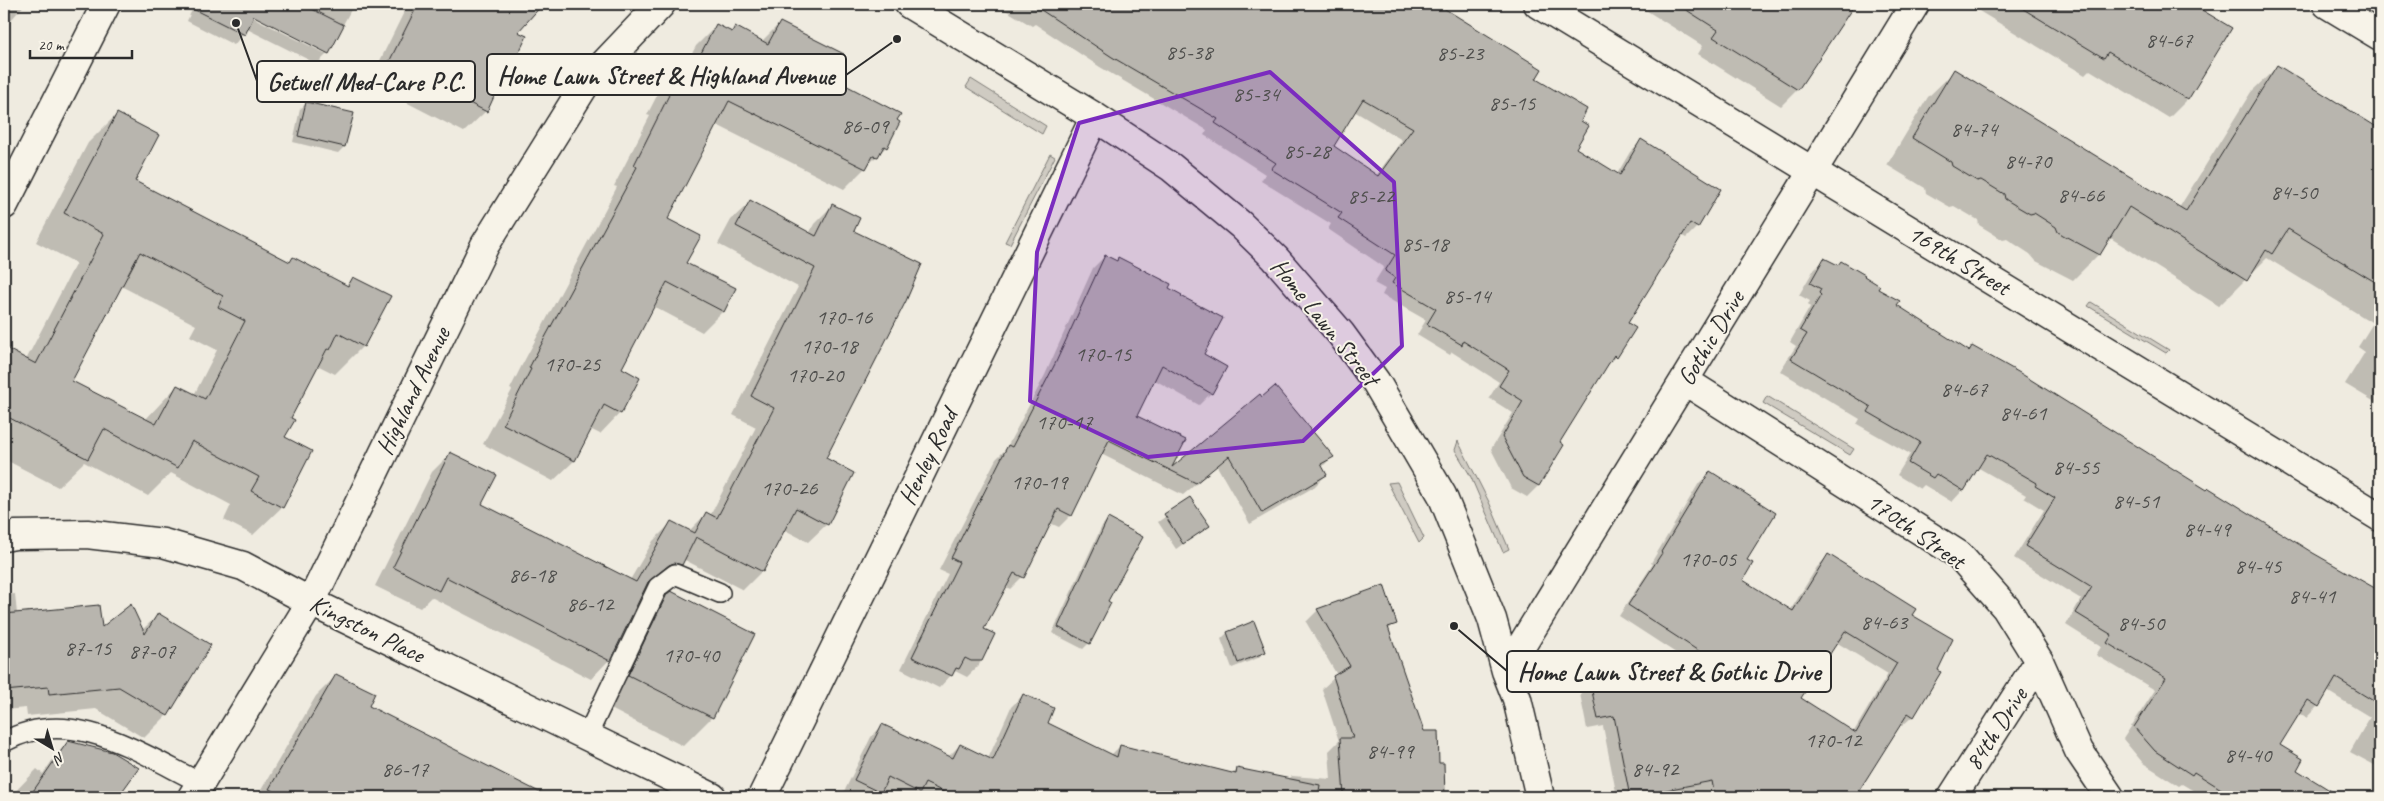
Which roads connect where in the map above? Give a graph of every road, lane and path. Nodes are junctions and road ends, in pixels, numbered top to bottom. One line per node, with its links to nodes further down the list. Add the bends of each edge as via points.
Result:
1 (106, 4): 10 (street)
2 (661, 4): 15 (street, Highland Avenue, via 586,83 485,245)
3 (909, 4): 8 (street, Home Lawn Street)
4 (1538, 4): 9 (street, 169th Street)
5 (1915, 4): 9 (street, Gothic Drive)
6 (2327, 4): 7 (street)
7 (2380, 36)
8 (1095, 117): 17 (street, Home Lawn Street, via 1171,167 1241,224 1341,334 1376,382 1442,495 1492,619); 22 (street, Henley Road)
9 (1812, 171): 11 (street, Gothic Drive); 12 (street, 169th Street)
10 (4, 205)
11 (1684, 381): 16 (street, 170th Street, via 1959,555 2006,608); 17 (street, Gothic Drive)
12 (2380, 517)
13 (4, 537): 15 (street, Kingston Place, via 88,534 163,543 243,566)
14 (720, 593): 18 (lane, via 675,574 658,587)
15 (311, 602): 18 (street, Kingston Place); 20 (street, Highland Avenue)
16 (2039, 661): 24 (street, 84th Drive); 25 (street, 170th Street, via 2079,751)
17 (1506, 671): 23 (street, Home Lawn Street, via 1517,699)
18 (587, 736): 21 (street, Kingston Place)
19 (4, 742): 20 (lane, via 36,729 83,730 108,737)
20 (196, 790)
21 (712, 797)
22 (762, 797)
23 (1540, 797)
24 (1952, 797)
25 (2110, 797)

